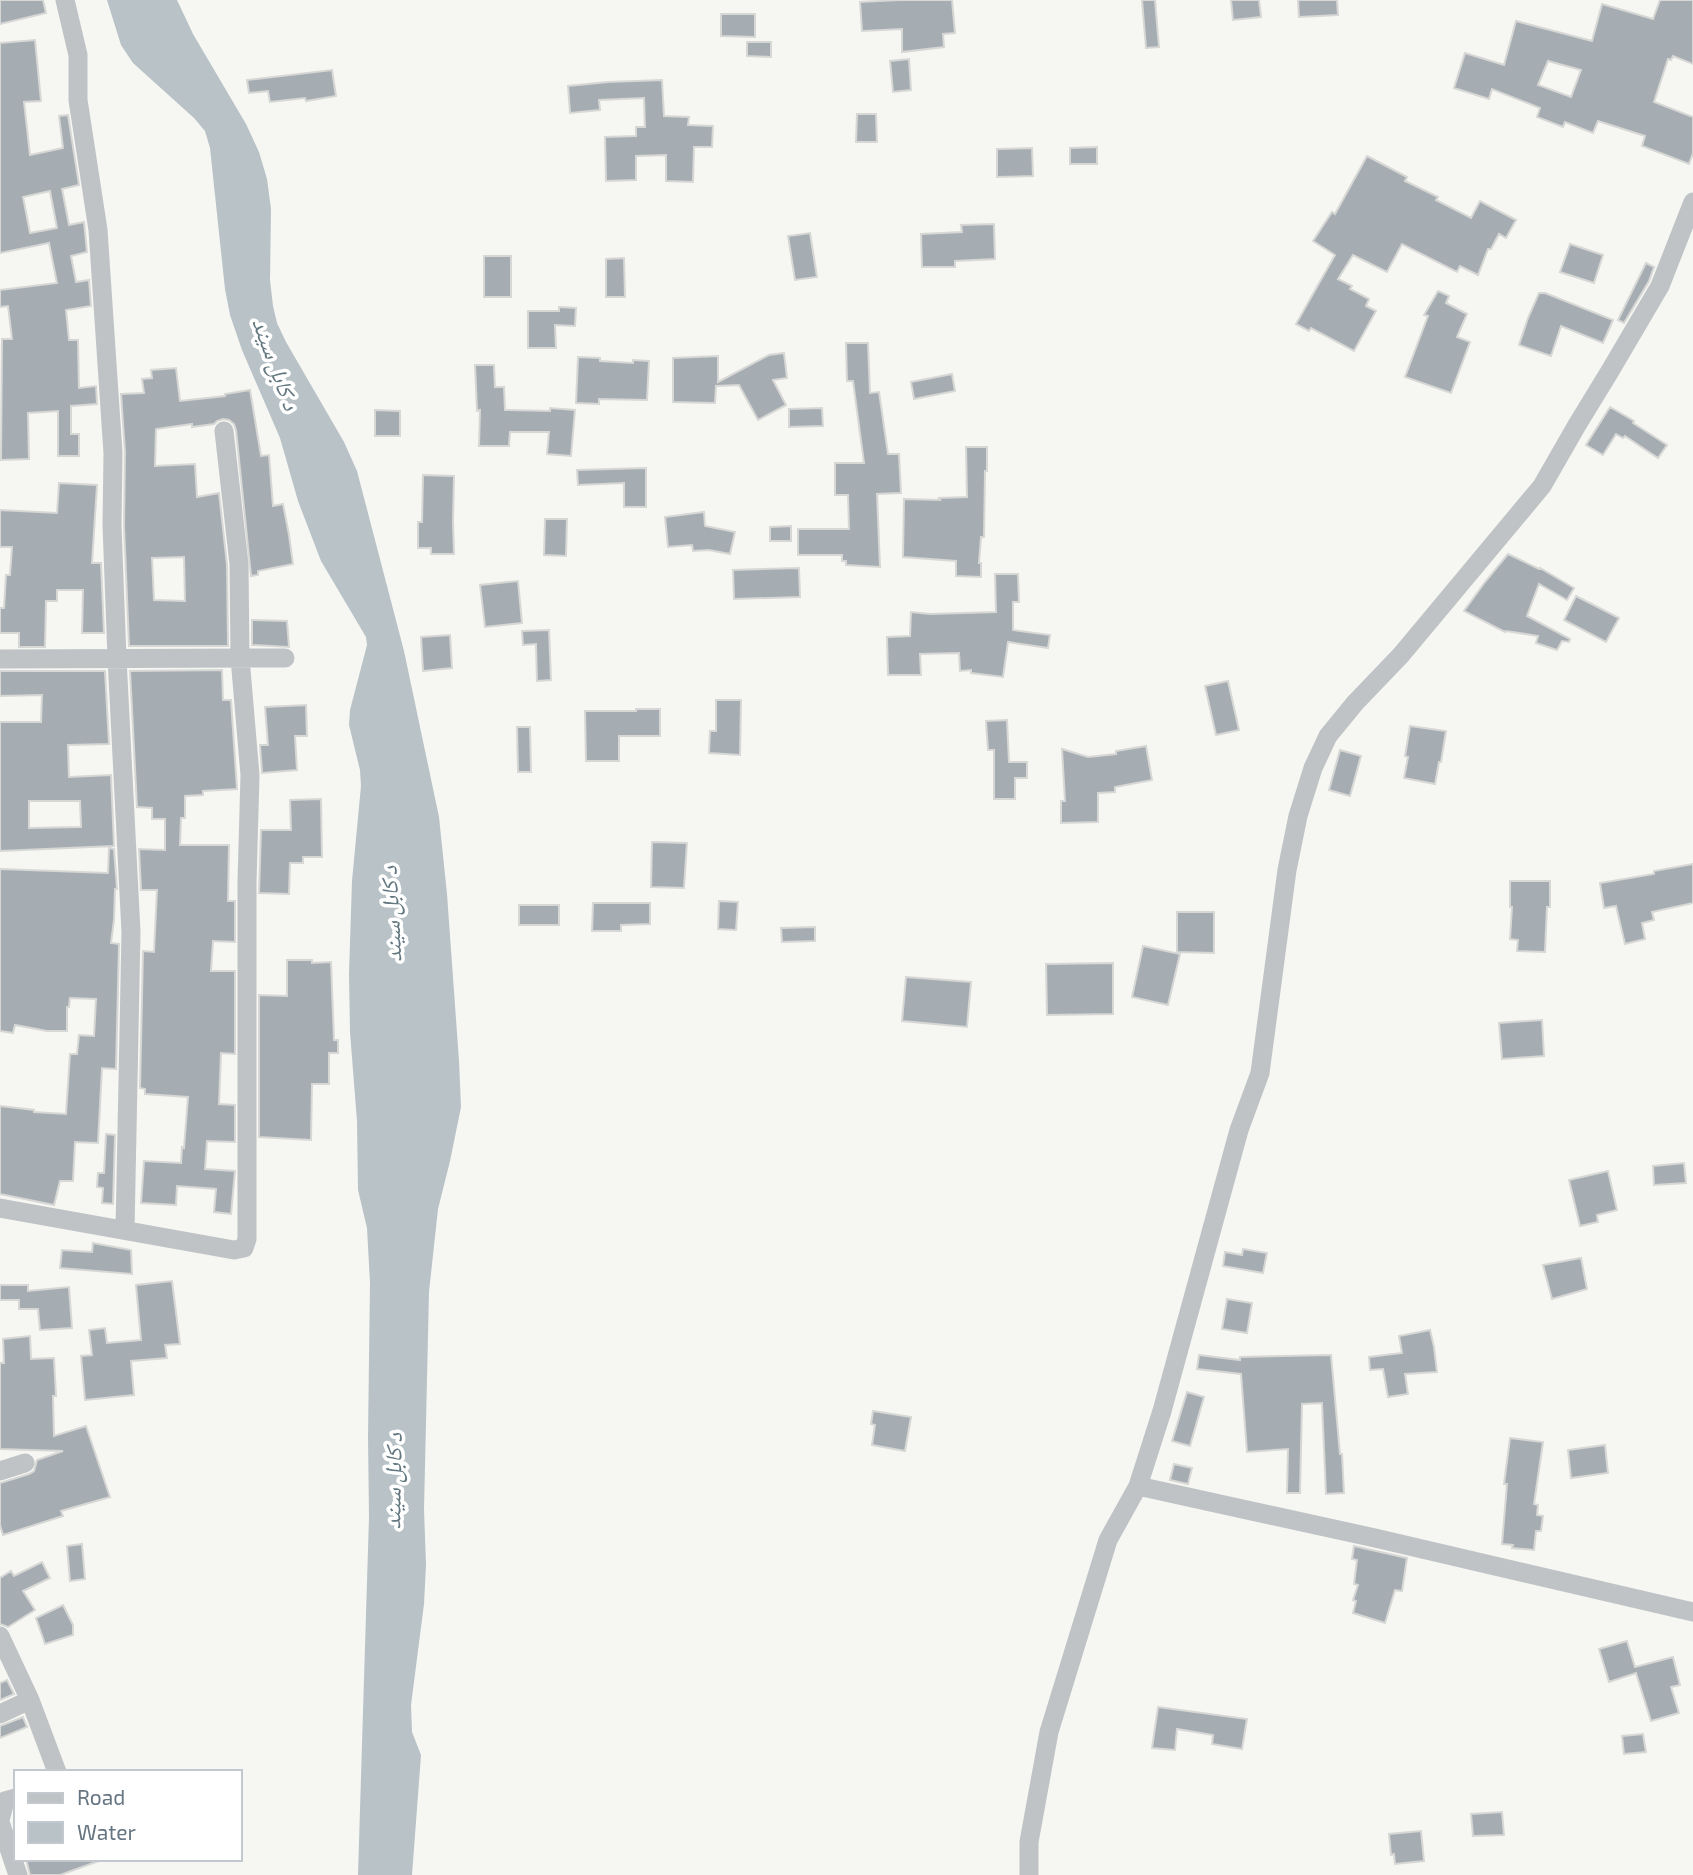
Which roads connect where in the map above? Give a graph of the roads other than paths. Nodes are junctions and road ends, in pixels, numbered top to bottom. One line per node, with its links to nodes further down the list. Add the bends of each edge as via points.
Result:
1 (65, 0): 4 (street, via 78,55 78,100 98,230 113,453)
2 (1693, 202): 12 (street, via 1660,286 1542,486 1328,736 1312,768 1287,870 1260,1073 1239,1130)
3 (224, 430): 7 (street, via 239,564)
4 (117, 658): 6 (street); 7 (street); 9 (street, via 131,932)
5 (285, 658): 7 (street)
6 (0, 659)
7 (240, 659): 9 (street, via 250,775 247,1239 244,1248 234,1250)
8 (0, 1208): 9 (street)
9 (125, 1230)
10 (25, 1462): 11 (street)
11 (0, 1471)
12 (1138, 1486): 13 (street); 21 (street, via 1108,1540 1049,1732 1029,1842)
13 (1693, 1612)
14 (0, 1636): 15 (street)
15 (30, 1700): 16 (street); 17 (street)
16 (0, 1714)
17 (56, 1770)
18 (14, 1799): 19 (street, via 5,1801)
19 (0, 1821): 20 (street)
20 (18, 1875)
21 (1029, 1875)

